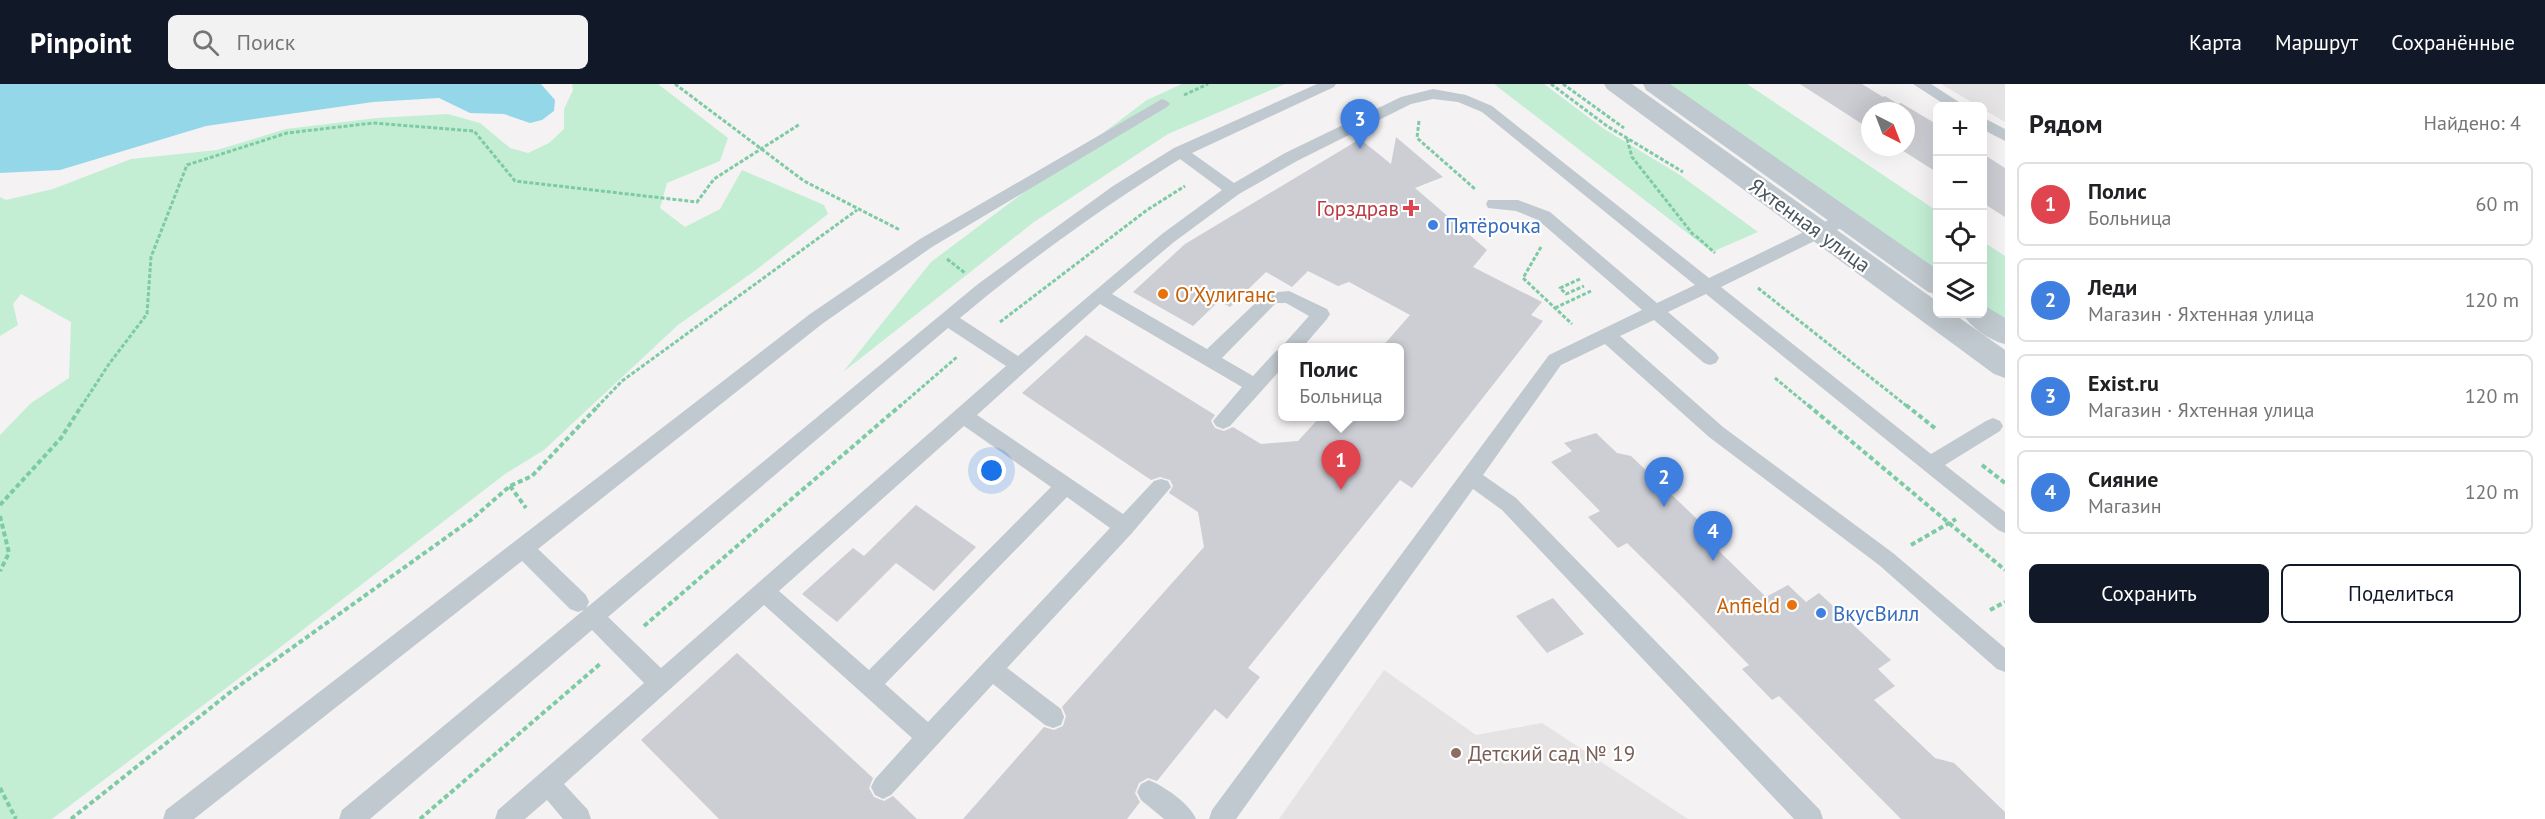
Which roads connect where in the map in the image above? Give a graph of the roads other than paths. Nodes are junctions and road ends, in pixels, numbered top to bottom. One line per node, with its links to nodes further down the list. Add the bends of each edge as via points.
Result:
1 (1329, 84): 9 (lane)
2 (1616, 84): 13 (street, Яхтенная улица)
3 (1654, 84): 12 (street, Яхтенная улица)
4 (1920, 84): 5 (lane)
5 (1950, 102)
6 (1162, 104): 38 (lane, via 926,243 816,319)
7 (1987, 125): 8 (lane)
8 (2005, 136)
9 (1180, 152): 10 (lane); 18 (lane, via 1119,190)
10 (1233, 190): 15 (lane, via 1406,100 1433,94 1461,98 1487,109); 16 (lane)
11 (1494, 204): 17 (lane, via 1518,206 1544,216)
12 (1845, 219): 13 (lane); 14 (street, Яхтенная улица)
13 (1820, 231): 15 (lane); 27 (street, Яхтенная улица)
14 (1933, 281)
15 (1708, 285): 17 (lane); 32 (lane)
16 (1099, 295): 24 (lane); 26 (lane)
17 (1656, 311): 21 (lane); 23 (lane)
18 (946, 318): 26 (lane); 40 (lane)
19 (1984, 318): 20 (street)
20 (2005, 333)
21 (1607, 335): 33 (lane, via 1555,360); 41 (lane, via 1716,432 1886,559)
22 (1295, 343): 24 (lane, via 1321,314 1289,297 1272,297)
23 (1710, 358)
24 (1209, 359): 28 (lane)
25 (1278, 360): 28 (lane)
26 (1019, 365): 29 (lane)
27 (2005, 366)
28 (1255, 386): 30 (lane)
29 (963, 415): 34 (lane); 39 (lane)
30 (1223, 421)
31 (1993, 426): 32 (lane)
32 (1930, 464): 36 (lane)
33 (1471, 478): 55 (lane); 56 (lane, via 1509,504)
34 (1065, 486): 37 (lane); 44 (lane)
35 (1161, 487): 37 (lane)
36 (2005, 525)
37 (1125, 527): 42 (lane)
38 (523, 548): 40 (lane); 50 (lane)
39 (764, 591): 43 (lane); 44 (lane)
40 (586, 610): 43 (lane); 51 (lane)
41 (2005, 662)
42 (992, 670): 45 (lane); 46 (lane)
43 (660, 683): 47 (lane)
44 (869, 685): 46 (lane)
45 (1053, 717)
46 (929, 738): 48 (lane)
47 (548, 783): 52 (lane); 53 (lane)
48 (883, 788)
49 (1149, 792): 54 (lane)
50 (175, 819)
51 (351, 819)
52 (507, 819)
53 (579, 819)
54 (1184, 819)
55 (1221, 819)
56 (1811, 819)

